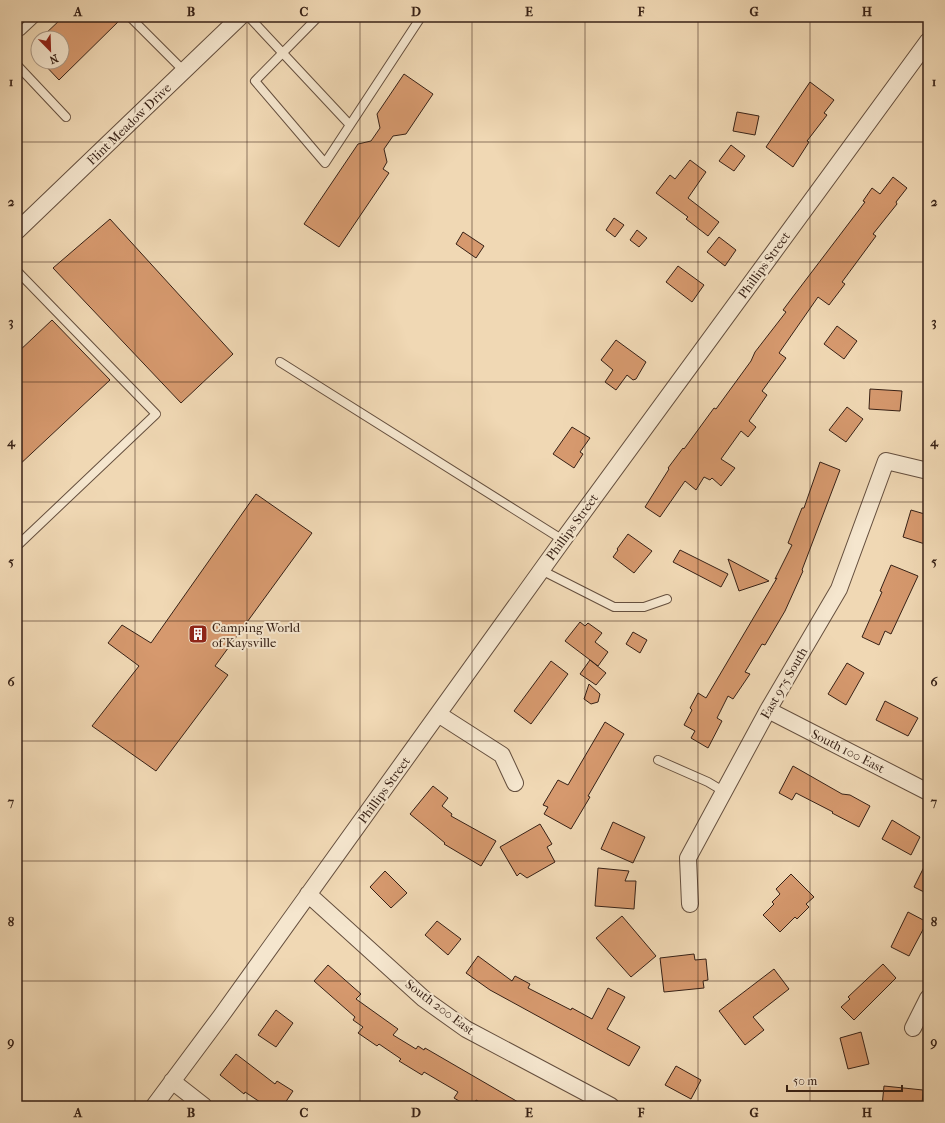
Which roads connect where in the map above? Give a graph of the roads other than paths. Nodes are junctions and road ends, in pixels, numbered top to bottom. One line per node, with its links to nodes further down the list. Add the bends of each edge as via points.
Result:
1 (36, 17): 7 (lane)
2 (130, 17): 11 (lane)
3 (240, 17): 11 (street, Flint Meadow Drive)
4 (249, 17): 9 (lane)
5 (318, 17): 9 (lane)
6 (421, 17): 13 (lane)
7 (20, 31)
8 (928, 41): 18 (street, Phillips Street)
9 (282, 52): 13 (lane); 13 (lane, via 255,81 325,163)
10 (17, 65): 12 (lane)
11 (184, 71): 14 (street, Flint Meadow Drive)
12 (66, 117)
13 (350, 125)
14 (17, 232)
15 (17, 271): 19 (lane, via 156,414)
16 (280, 362): 18 (lane)
17 (928, 470): 22 (street, East 975 South, via 886,461 839,589)
18 (563, 540): 20 (street, Phillips Street)
19 (17, 546)
20 (541, 570): 21 (lane, via 614,607 644,607); 23 (street, Phillips Street)
21 (667, 599)
22 (768, 710): 26 (street, East 975 South); 27 (street, South 100 East)
23 (438, 714): 25 (street, via 502,755); 28 (street, Phillips Street)
24 (658, 760): 26 (lane)
25 (515, 783)
26 (723, 791): 29 (street, East 975 South, via 688,858)
27 (928, 792)
28 (308, 894): 32 (street, Phillips Street); 35 (street, South 200 East, via 424,999 466,1029)
29 (690, 904)
30 (928, 998): 31 (street)
31 (913, 1028)
32 (172, 1081): 33 (street, Phillips Street); 34 (street)
33 (154, 1106)
34 (204, 1106)
35 (611, 1106)

